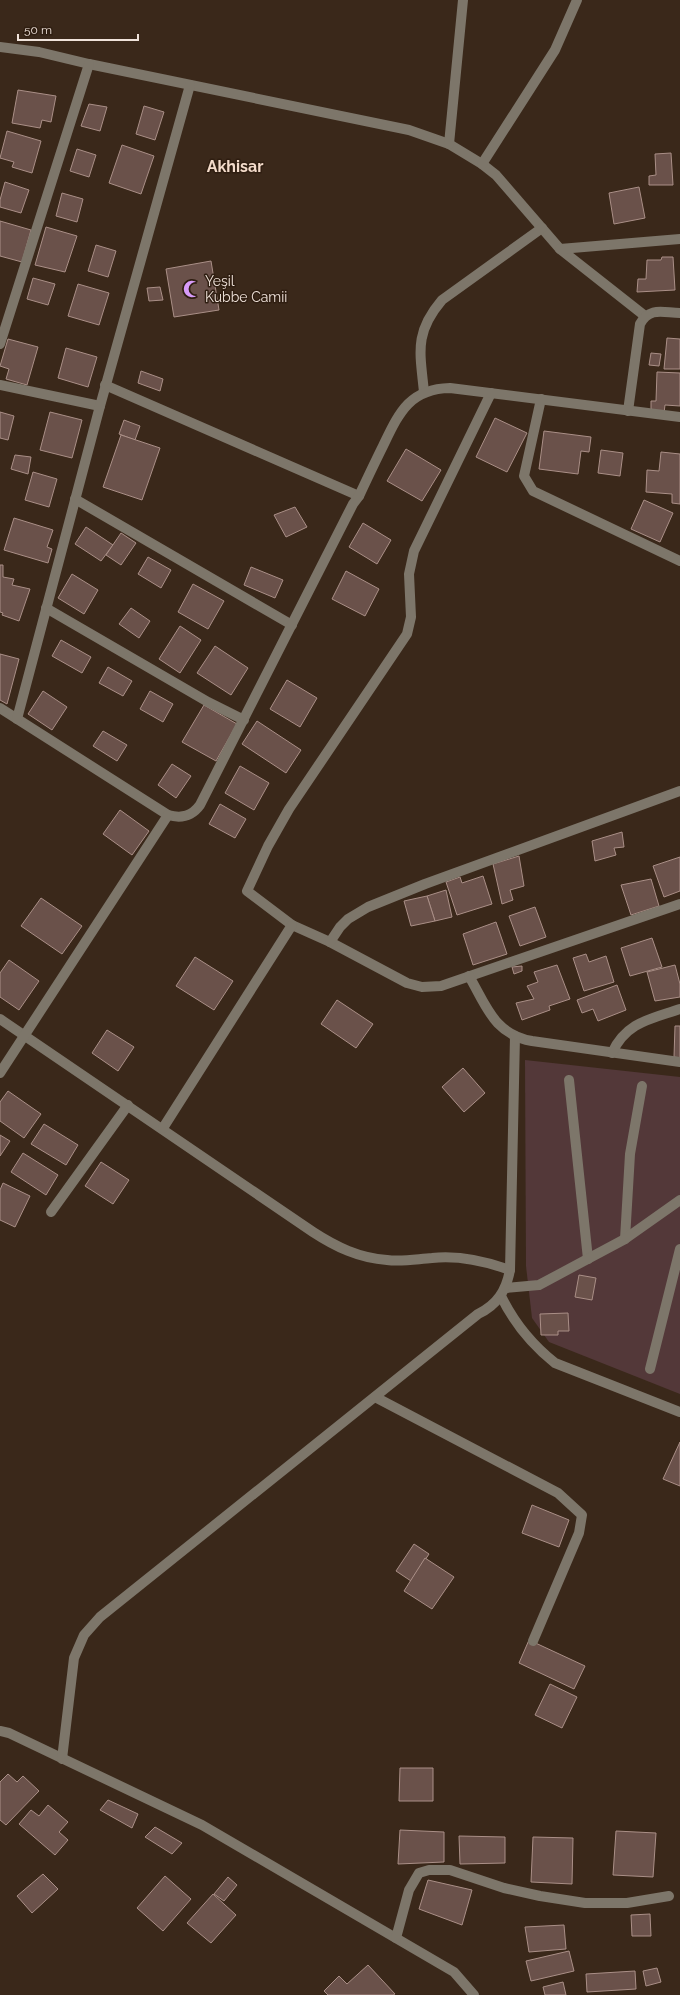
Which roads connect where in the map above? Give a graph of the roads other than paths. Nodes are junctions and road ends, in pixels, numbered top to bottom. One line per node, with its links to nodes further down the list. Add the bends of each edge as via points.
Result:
1 (463, 0): 6 (street)
2 (577, 0): 7 (street, via 556,50)
3 (0, 47): 4 (street, via 40,52)
4 (89, 64): 5 (street); 13 (street)
5 (190, 85): 6 (street, via 409,130); 15 (street)
6 (449, 144): 7 (street)
7 (482, 164): 8 (street, via 496,176)
8 (542, 228): 10 (street); 16 (street, via 442,300 434,309 424,328 419,347)
9 (680, 239): 10 (street)
10 (560, 249): 12 (street)
11 (680, 313): 12 (street, via 657,311)
12 (645, 316): 20 (street, via 638,329)
13 (0, 344)
14 (0, 385): 19 (street)
15 (105, 385): 19 (street); 22 (street)
16 (424, 392): 17 (street, via 450,388); 22 (street, via 407,403 401,411)
17 (491, 393): 18 (street); 33 (street, via 414,552 409,586 411,617 407,634 289,809 247,891)
18 (541, 399): 20 (street); 24 (street, via 524,476 533,491)
19 (100, 406): 23 (street)
20 (628, 411): 21 (street)
21 (680, 417)
22 (359, 496): 26 (street)
23 (75, 499): 25 (street); 26 (street)
24 (680, 561)
25 (46, 608): 28 (street); 29 (street, via 208,702)
26 (292, 625): 29 (street)
27 (0, 708): 28 (street)
28 (17, 718): 31 (street)
29 (244, 720): 31 (street, via 196,810 186,816)
30 (680, 791): 34 (street, via 368,907 348,919)
31 (168, 815): 38 (street)
32 (680, 904): 35 (street)
33 (292, 925): 34 (street); 46 (street)
34 (330, 942): 35 (street, via 413,985 432,988)
35 (469, 976): 39 (street, via 497,1024)
36 (680, 1009): 40 (street, via 630,1028)
37 (0, 1019): 38 (street)
38 (24, 1035): 42 (street); 45 (street)
39 (515, 1036): 40 (street); 52 (street)
40 (612, 1053): 41 (street)
41 (680, 1062)
42 (0, 1074)
43 (569, 1080): 51 (street)
44 (642, 1086): 49 (street, via 630,1154)
45 (128, 1105): 46 (street); 48 (street)
46 (163, 1128): 52 (street, via 318,1235 343,1249 358,1255 387,1260 465,1258)
47 (680, 1200): 49 (street)
48 (51, 1212)
49 (626, 1239): 51 (street)
50 (680, 1249): 54 (street)
51 (588, 1259): 53 (street, via 539,1284)
52 (510, 1270): 53 (street)
53 (503, 1292): 55 (street, via 487,1310 478,1314); 56 (street, via 518,1327 555,1363)
54 (650, 1369)
55 (375, 1397): 57 (street, via 558,1494 582,1514 580,1534); 59 (street, via 92,1626 78,1646 74,1658)
56 (680, 1412)
57 (533, 1641)
58 (0, 1731): 59 (street)
59 (62, 1759): 61 (street, via 202,1825)
60 (669, 1896): 61 (street, via 627,1902 585,1902 504,1888 450,1870 429,1870 419,1874 409,1890)
61 (396, 1938): 62 (street, via 454,1972)
62 (474, 1995)

